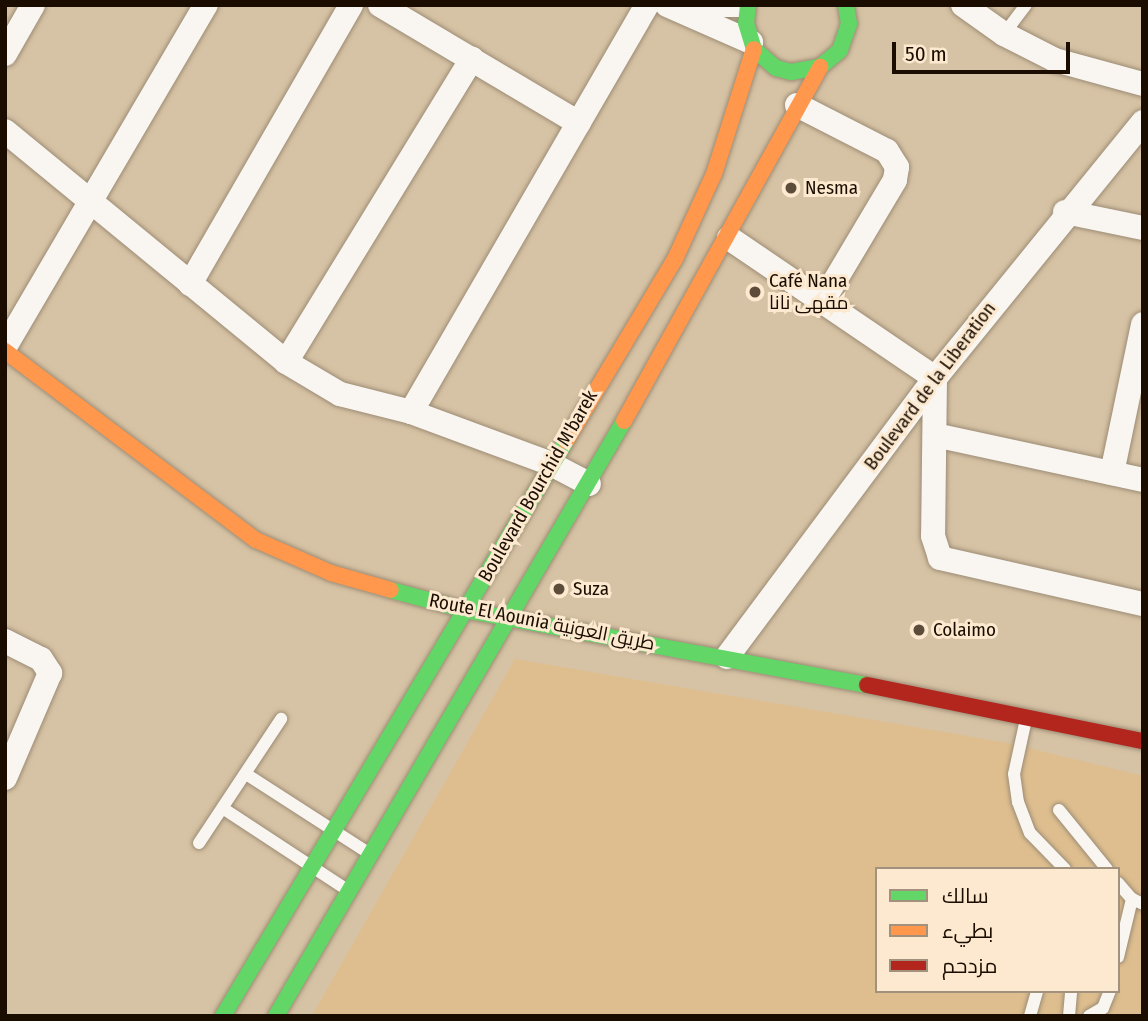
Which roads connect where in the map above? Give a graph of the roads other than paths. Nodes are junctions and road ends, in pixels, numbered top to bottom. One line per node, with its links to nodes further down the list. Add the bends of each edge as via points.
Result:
1 (33, 5): 15 (street)
2 (206, 5): 23 (street)
3 (351, 5): 29 (street)
4 (380, 5): 16 (street)
5 (647, 5): 21 (street)
6 (667, 5): 14 (street)
7 (707, 5): 8 (street)
8 (741, 5)
9 (748, 5): 14 (main road)
10 (846, 5): 17 (main road, via 846,38)
11 (963, 5): 13 (street)
12 (1026, 5): 13 (lane)
13 (1004, 34): 18 (street, via 1055,61)
14 (752, 45): 17 (main road, via 776,68 791,72); 27 (main road, Boulevard Bourchid M'barek, via 714,174)
15 (5, 54)
16 (472, 58): 21 (street); 34 (street)
17 (820, 67): 19 (main road)
18 (1143, 84)
19 (797, 105): 26 (main road); 30 (street, via 887,151 897,167 895,180)
20 (1143, 122): 24 (street, Boulevard de la Liberation)
21 (579, 123): 36 (street)
22 (5, 131): 23 (street)
23 (89, 201): 29 (street); 32 (street)
24 (1065, 212): 25 (street); 35 (street, Boulevard de la Liberation)
25 (1143, 228)
26 (729, 238): 28 (main road); 30 (street)
27 (675, 259): 28 (main road); 38 (main road, Boulevard Bourchid M'barek)
28 (707, 276): 41 (main road)
29 (190, 284): 34 (street)
30 (823, 301): 35 (street)
31 (1143, 324): 33 (street)
32 (5, 349): 43 (main road, Route El Aounia طريق العونية, via 257,540 331,573)
33 (1140, 351): 39 (street)
34 (286, 362): 36 (street, via 340,394)
35 (935, 378): 37 (street); 46 (street, Boulevard de la Liberation)
36 (411, 412): 38 (street)
37 (935, 435): 39 (street); 42 (street, via 933,536 940,558)
38 (549, 463): 41 (street); 43 (main road, Boulevard Bourchid M'barek)
39 (1112, 473): 40 (street)
40 (1143, 480)
41 (589, 484): 44 (main road)
42 (1143, 604)
43 (465, 610): 44 (main road, Route El Aounia طريق العونية); 54 (main road, Boulevard Bourchid M'barek)
44 (512, 618): 46 (main road, Route El Aounia طريق العونية); 56 (main road)
45 (5, 641): 51 (street, via 41,659 50,673)
46 (727, 657): 47 (main road, Route El Aounia طريق العونية)
47 (1027, 715): 49 (main road, Route El Aounia طريق العونية); 58 (lane, via 1014,774 1018,802 1030,832)
48 (281, 719): 50 (lane)
49 (1143, 741)
50 (246, 774): 52 (lane); 54 (lane)
51 (5, 778)
52 (224, 809): 55 (lane); 57 (lane)
53 (1059, 810): 59 (lane)
54 (335, 831): 56 (lane); 57 (main road, Boulevard Bourchid M'barek)
55 (199, 843)
56 (371, 854): 61 (main road)
57 (312, 867): 61 (lane); 67 (main road, Boulevard Bourchid M'barek)
58 (1063, 867)
59 (1105, 867)
60 (1120, 885): 62 (lane)
61 (349, 891): 68 (main road)
62 (1137, 902): 63 (lane)
63 (1120, 951)
64 (1036, 993): 69 (lane)
65 (1072, 993): 70 (lane)
66 (1109, 993): 71 (lane, via 1103,1008)
67 (223, 1016)
68 (276, 1016)
69 (1030, 1016)
70 (1069, 1016)
71 (1089, 1016)

